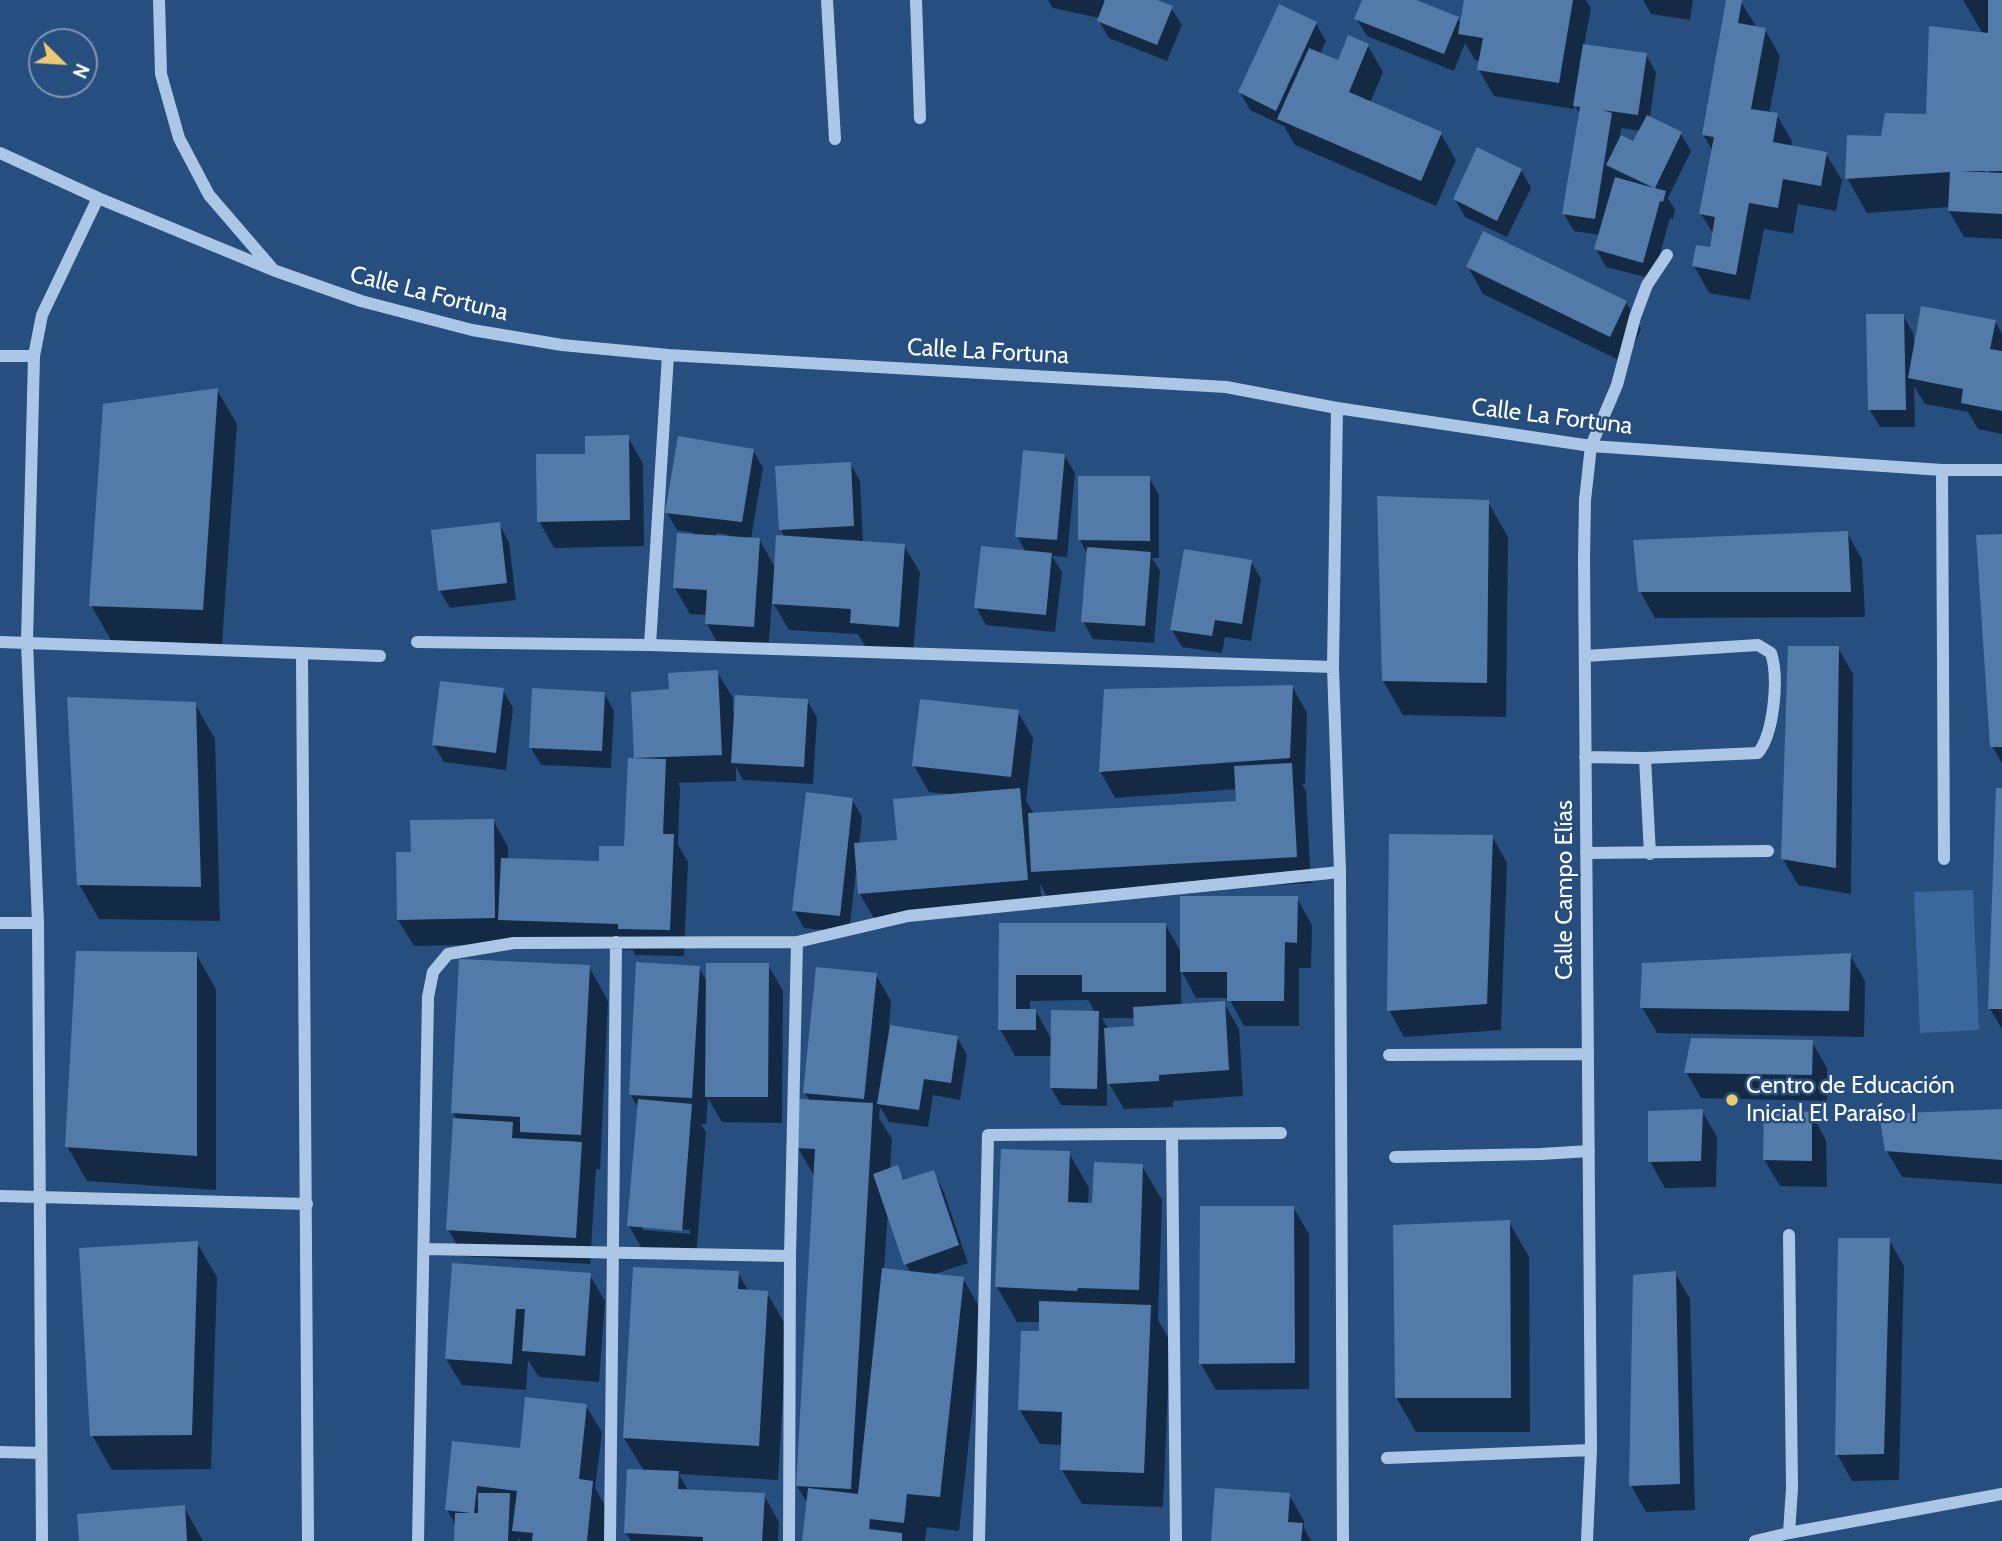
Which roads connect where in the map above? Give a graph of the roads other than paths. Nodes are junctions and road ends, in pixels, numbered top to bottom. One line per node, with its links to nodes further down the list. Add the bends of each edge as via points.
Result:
1 (159, 0): 9 (street, via 161,74 179,138 209,195)
2 (827, 0): 5 (street)
3 (916, 0): 4 (street)
4 (920, 118)
5 (835, 139)
6 (0, 153): 7 (street, Calle La Fortuna)
7 (98, 198): 9 (street, Calle La Fortuna); 12 (street, via 42,315)
8 (1667, 255): 14 (street, Calle Campo Elías, via 1647,285 1617,385)
9 (273, 270): 10 (street, Calle La Fortuna, via 361,301 472,330)
10 (668, 355): 13 (street, Calle La Fortuna, via 1226,387); 20 (street)
11 (0, 356): 12 (street)
12 (34, 356): 18 (street)
13 (1337, 408): 14 (street, Calle La Fortuna); 24 (street)
14 (1591, 446): 15 (street, Calle La Fortuna); 23 (street, Calle Campo Elías, via 1585,500)
15 (1942, 470): 16 (street, Calle La Fortuna); 30 (street)
16 (2002, 470)
17 (0, 642): 18 (street)
18 (27, 642): 21 (street); 33 (street)
19 (417, 642): 20 (street)
20 (650, 645): 24 (street)
21 (302, 654): 22 (street); 44 (street)
22 (380, 656)
23 (1585, 656): 25 (street, Calle Campo Elías); 26 (street, via 1758,645 1771,653 1776,667 1770,728 1758,753)
24 (1333, 667): 31 (street)
25 (1585, 757): 26 (street); 28 (street, Calle Campo Elías)
26 (1645, 758): 29 (street)
27 (1768, 851): 29 (street)
28 (1586, 853): 29 (street); 36 (street, Calle Campo Elías)
29 (1650, 853)
30 (1944, 859)
31 (1340, 872): 35 (street, via 908,916); 62 (street)
32 (0, 923): 33 (street)
33 (38, 923): 43 (street)
34 (616, 942): 35 (street); 46 (street, via 514,943 448,954 433,972); 47 (street)
35 (797, 942): 48 (street)
36 (1588, 1054): 37 (street); 40 (street, Calle Campo Elías)
37 (1389, 1055)
38 (1281, 1133): 39 (street)
39 (1172, 1134): 60 (street, via 988,1135); 61 (street)
40 (1589, 1151): 41 (street); 49 (street, Calle Campo Elías)
41 (1395, 1157)
42 (0, 1196): 43 (street)
43 (40, 1196): 44 (street); 51 (street)
44 (307, 1204): 56 (street)
45 (1789, 1235): 54 (street)
46 (425, 1249): 47 (street); 57 (street)
47 (612, 1253): 48 (street); 58 (street)
48 (790, 1256): 59 (street)
49 (1591, 1450): 52 (street); 63 (street, Calle Campo Elías)
50 (0, 1452): 51 (street)
51 (41, 1453): 55 (street)
52 (1387, 1458)
53 (2002, 1494): 54 (street)
54 (1789, 1532): 64 (street)
55 (42, 1541)
56 (308, 1541)
57 (418, 1541)
58 (610, 1541)
59 (789, 1541)
60 (979, 1541)
61 (1176, 1541)
62 (1343, 1541)
63 (1587, 1541)
64 (1755, 1541)

